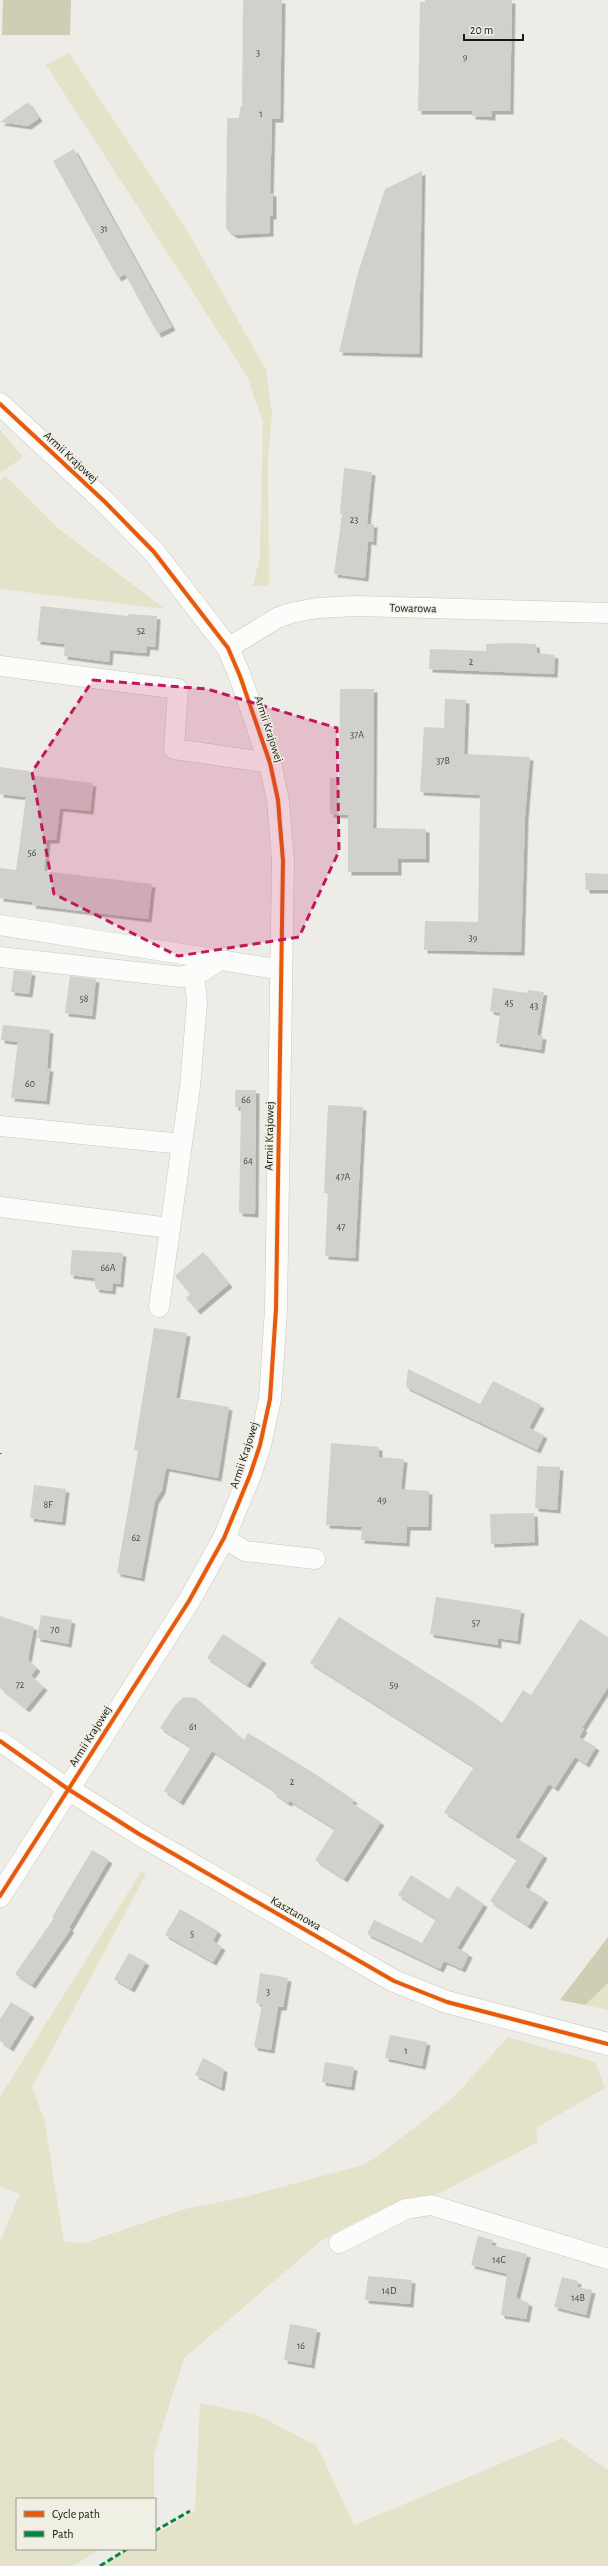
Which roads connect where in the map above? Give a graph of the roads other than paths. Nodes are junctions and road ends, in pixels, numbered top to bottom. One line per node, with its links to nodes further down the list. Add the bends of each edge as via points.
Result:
1 (0, 404): 3 (street, Armii Krajowej, via 105,502 154,552)
2 (608, 613): 3 (street, Towarowa, via 356,606 317,608 283,615)
3 (228, 648): 5 (street, Armii Krajowej)
4 (0, 666): 5 (street, via 178,690 174,749)
5 (270, 763): 9 (street, Armii Krajowej, via 278,800 283,861)
6 (0, 925): 8 (street)
7 (0, 957): 10 (street, via 181,977)
8 (220, 960): 9 (street); 10 (street)
9 (282, 970): 16 (street, Armii Krajowej, via 276,1303 270,1399 250,1475)
10 (194, 974): 12 (street, via 197,1002 195,1031)
11 (0, 1126): 12 (street)
12 (182, 1144): 14 (street)
13 (0, 1208): 14 (street)
14 (170, 1228): 15 (street)
15 (159, 1307)
16 (224, 1538): 17 (street, via 245,1551); 19 (street, Armii Krajowej, via 189,1601)
17 (315, 1559)
18 (0, 1741): 19 (street, Kasztanowa)
19 (68, 1789): 20 (street, Armii Krajowej); 21 (street, Kasztanowa, via 139,1834 394,1981 447,2002)
20 (0, 1896)
21 (608, 2044)
22 (339, 2244): 23 (street, via 406,2209 431,2205)
23 (608, 2259)

